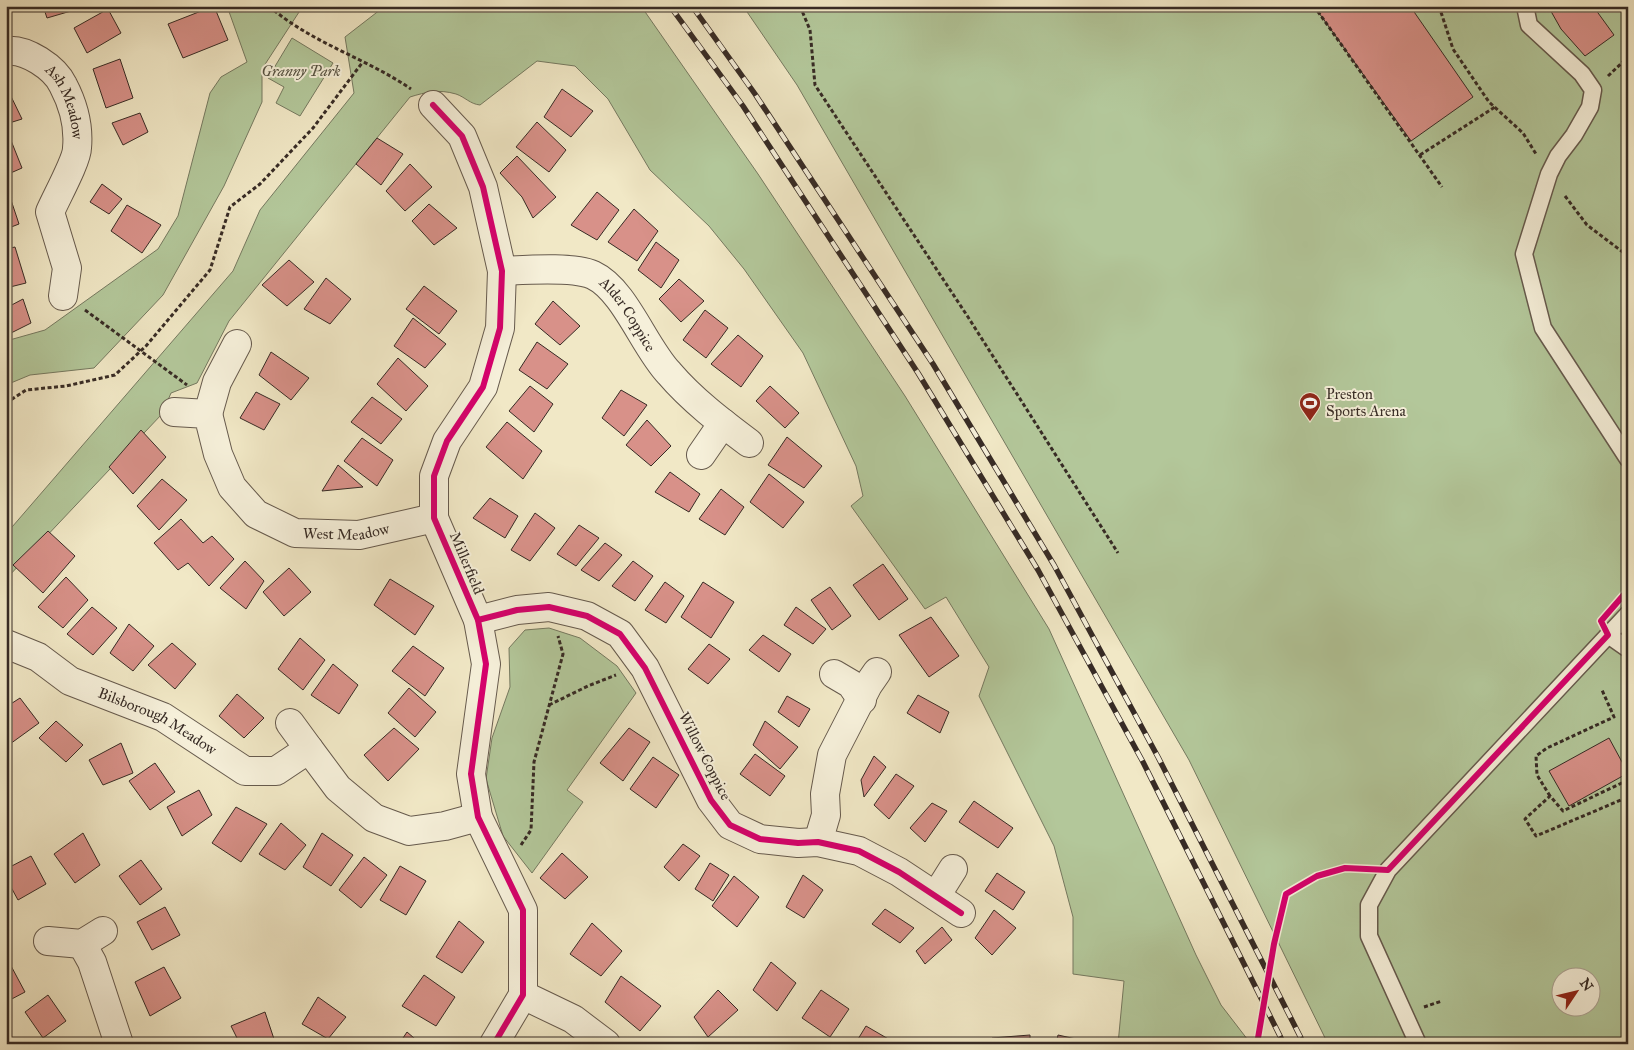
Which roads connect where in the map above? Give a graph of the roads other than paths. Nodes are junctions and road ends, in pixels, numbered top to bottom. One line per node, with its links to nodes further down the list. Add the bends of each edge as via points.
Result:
1 (1525, 6): 12 (lane, via 1529,25 1582,74 1593,90 1590,107 1549,174 1524,254 1543,328)
2 (6, 51): 5 (street, Ash Meadow, via 13,50 37,58 62,83 76,119 77,150 50,212 67,268)
3 (433, 105): 4 (street, Millerfield, via 462,136 483,187)
4 (502, 271): 9 (street, Alder Coppice, via 552,269 593,275 619,296 642,338 668,373); 13 (street, Millerfield, via 500,328 483,387 448,440 434,476)
5 (64, 296)
6 (237, 344): 8 (street, West Meadow, via 217,382)
7 (174, 412): 8 (street)
8 (208, 414): 13 (street, West Meadow, via 218,454 232,487 256,514 295,533 359,535)
9 (723, 423): 10 (street, Alder Coppice); 11 (street)
10 (749, 443)
11 (701, 455)
12 (1628, 459)
13 (434, 518): 15 (street, Millerfield)
14 (1628, 614): 16 (lane)
15 (478, 620): 24 (street, Millerfield, via 486,664 471,774); 25 (street, Willow Coppice, via 517,610 549,607 587,616 620,634 645,668 711,800 730,826 760,838)
16 (1608, 635): 18 (lane); 34 (lane, via 1388,870 1369,905 1369,936)
17 (6, 644): 23 (street, Bilsborough Meadow, via 38,657 70,681 163,718 245,771 276,770)
18 (1628, 650)
19 (877, 672): 21 (street)
20 (834, 674): 21 (street, via 851,684)
21 (862, 700): 25 (street, via 832,755 825,794 826,815)
22 (290, 723): 23 (street)
23 (309, 749): 24 (street, via 338,788 374,818 409,831)
24 (478, 817): 30 (street, Millerfield, via 523,910)
25 (818, 842): 27 (street, Willow Coppice, via 859,851)
26 (954, 870): 27 (street)
27 (936, 896): 28 (street, Willow Coppice)
28 (961, 913)
29 (48, 941): 31 (street, via 93,938 92,962)
30 (523, 995): 32 (street); 33 (street, via 573,1020)
31 (119, 1044)
32 (494, 1044)
33 (606, 1044)
34 (1418, 1044)

